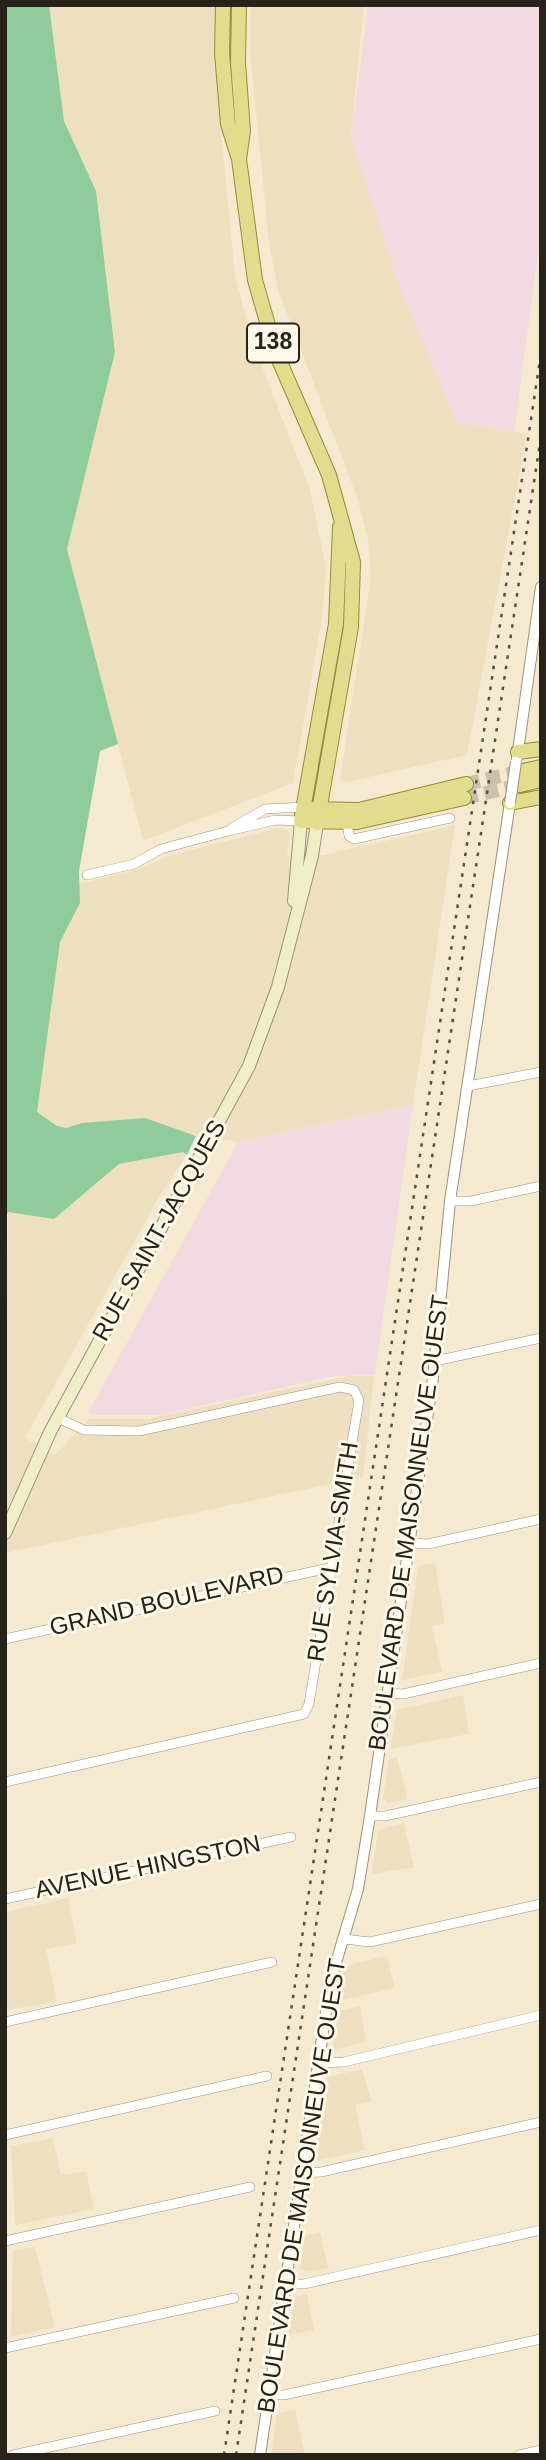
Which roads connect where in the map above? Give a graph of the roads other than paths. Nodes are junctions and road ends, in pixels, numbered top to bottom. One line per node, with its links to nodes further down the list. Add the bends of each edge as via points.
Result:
1 (223, 5): 3 (main road, RUE SAINT-JACQUES / 138, via 228,124)
2 (239, 5): 3 (main road, RUE SAINT-JACQUES / 138, via 243,131)
3 (239, 159): 4 (main road, RUE SAINT-JACQUES / 138, via 248,246 265,319 329,475)
4 (340, 519): 12 (main road, RUE SAINT-JACQUES / 138, via 336,624); 13 (main road, RUE SAINT-JACQUES / 138, via 352,553 354,600)
5 (541, 587): 7 (street, BOULEVARD DE MAISONNEUVE OUEST)
6 (541, 749): 7 (main road)
7 (519, 767): 8 (main road); 9 (main road); 11 (street, BOULEVARD DE MAISONNEUVE OUEST, bridge)
8 (541, 767)
9 (541, 780)
10 (541, 797): 11 (main road)
11 (510, 803): 20 (street, BOULEVARD DE MAISONNEUVE OUEST)
12 (303, 814): 13 (main road); 16 (street); 16 (street, via 265,809); 18 (main road, RUE SAINT-JACQUES)
13 (318, 816): 15 (main road); 15 (main road, via 465,791); 18 (main road, RUE SAINT-JACQUES)
14 (450, 818): 15 (street, via 354,839)
15 (347, 823)
16 (228, 831): 17 (street)
17 (87, 875)
18 (293, 921): 25 (main road, RUE SAINT-JACQUES, via 273,1003 243,1078)
19 (541, 1072): 20 (street)
20 (468, 1086): 22 (street, BOULEVARD DE MAISONNEUVE OUEST)
21 (541, 1185): 22 (street, via 471,1201)
22 (450, 1201): 24 (street, BOULEVARD DE MAISONNEUVE OUEST)
23 (541, 1338): 24 (street)
24 (435, 1361): 28 (street, BOULEVARD DE MAISONNEUVE OUEST)
25 (58, 1418): 27 (main road, RUE SAINT-JACQUES); 29 (street, RUE SYLVIA-SMITH, via 83,1430 147,1430 336,1388 354,1390 359,1404)
26 (541, 1519): 28 (street, via 428,1544)
27 (5, 1533)
28 (410, 1543): 32 (street, BOULEVARD DE MAISONNEUVE OUEST)
29 (329, 1568): 30 (street, GRAND BOULEVARD); 33 (street, RUE SYLVIA-SMITH, via 304,1714)
30 (5, 1639)
31 (541, 1663): 32 (street, via 403,1694)
32 (388, 1693): 35 (street, BOULEVARD DE MAISONNEUVE OUEST)
33 (5, 1782)
34 (541, 1782): 35 (street)
35 (370, 1816): 39 (street, BOULEVARD DE MAISONNEUVE OUEST)
36 (291, 1838): 37 (street, AVENUE HINGSTON)
37 (5, 1899)
38 (541, 1904): 39 (street, via 370,1941)
39 (344, 1940): 43 (street, BOULEVARD DE MAISONNEUVE OUEST, via 332,1975)
40 (272, 1962): 42 (street)
41 (541, 2015): 43 (street, via 340,2063)
42 (5, 2022)
43 (318, 2063): 47 (street, BOULEVARD DE MAISONNEUVE OUEST)
44 (267, 2076): 46 (street)
45 (541, 2122): 47 (street)
46 (5, 2136)
47 (302, 2173): 51 (street, BOULEVARD DE MAISONNEUVE OUEST)
48 (250, 2187): 50 (street)
49 (541, 2230): 51 (street, via 304,2284)
50 (5, 2241)
51 (285, 2284): 55 (street, BOULEVARD DE MAISONNEUVE OUEST)
52 (234, 2298): 54 (street)
53 (541, 2339): 55 (street)
54 (5, 2348)
55 (269, 2395): 59 (street, BOULEVARD DE MAISONNEUVE OUEST)
56 (215, 2411): 58 (street)
57 (541, 2450): 60 (street)
58 (13, 2455)
59 (260, 2455)
60 (519, 2455)

